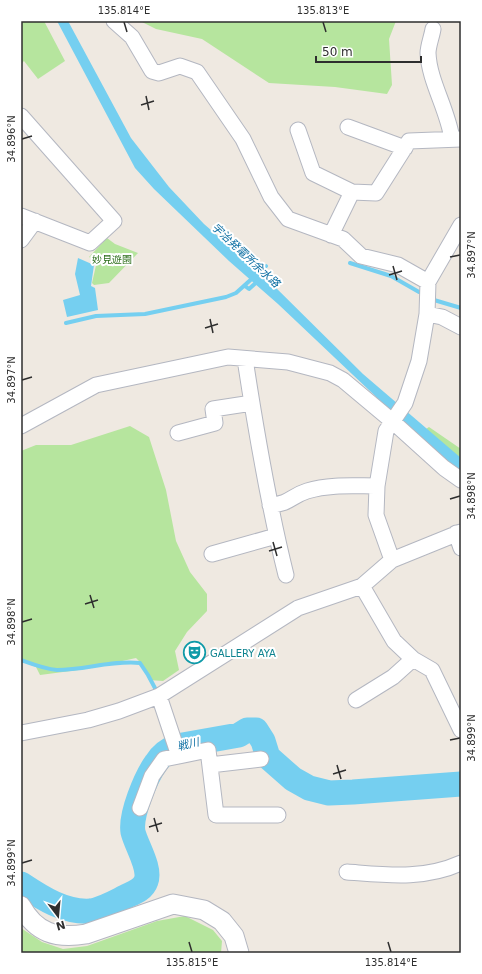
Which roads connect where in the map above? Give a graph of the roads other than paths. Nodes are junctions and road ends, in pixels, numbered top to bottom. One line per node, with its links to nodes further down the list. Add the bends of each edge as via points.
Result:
1 (114, 21): 11 (street, via 132,37 152,71 159,73 180,66 197,72 243,139 271,197 288,219)
2 (433, 29): 6 (street, via 428,53 435,84)
3 (21, 116): 9 (street, via 114,221 90,244)
4 (348, 127): 7 (street)
5 (298, 130): 8 (street, via 313,173)
6 (457, 139): 7 (street, via 409,141)
7 (405, 148): 8 (street, via 376,193)
8 (352, 192): 11 (street)
9 (28, 219): 12 (street)
10 (461, 225): 13 (street)
11 (331, 235): 13 (street, via 343,239 361,256 398,265)
12 (21, 240)
13 (428, 282): 14 (street)
14 (427, 314): 15 (street, via 442,317); 18 (street, via 419,361 405,403)
15 (461, 327)
16 (245, 359): 17 (street); 18 (street, via 288,362 330,373 343,380); 19 (street, via 228,357 96,385)
17 (252, 404): 20 (street, via 213,409 215,423); 23 (street)
18 (392, 421): 21 (street); 22 (street, via 386,431)
19 (21, 426)
20 (185, 434)
21 (461, 480)
22 (377, 486): 23 (street, via 328,486 305,492 284,504); 28 (street, via 376,515)
23 (270, 506): 25 (street)
24 (458, 533): 26 (street); 28 (street)
25 (276, 536): 27 (street); 29 (street)
26 (461, 548)
27 (212, 554)
28 (392, 560): 30 (street)
29 (286, 575)
30 (362, 586): 31 (street, via 394,641); 32 (street, via 298,608)
31 (413, 659): 33 (street, via 393,677); 34 (street, via 432,670)
32 (159, 696): 35 (street, via 119,712); 36 (street)
33 (356, 700)
34 (461, 730)
35 (21, 733)
36 (176, 750): 38 (street, via 208,750); 39 (street, via 164,759 152,776)
37 (261, 759): 38 (street)
38 (210, 765): 40 (street, via 216,815)
39 (140, 808)
40 (278, 815)
41 (461, 864): 42 (street, via 443,871 402,876)
42 (347, 872)
43 (21, 906): 44 (street, via 31,920 46,932 57,936 86,934 173,904 204,910 230,931)
44 (239, 953)

